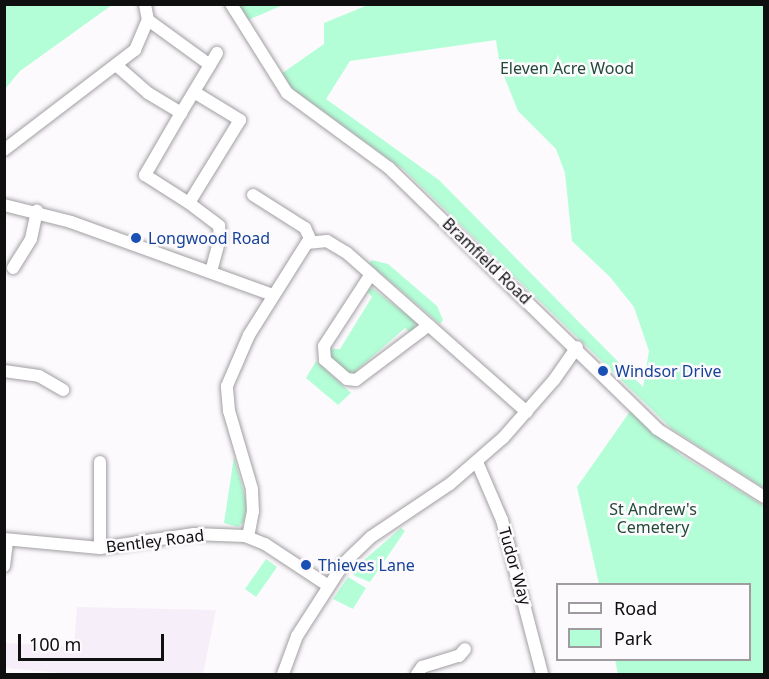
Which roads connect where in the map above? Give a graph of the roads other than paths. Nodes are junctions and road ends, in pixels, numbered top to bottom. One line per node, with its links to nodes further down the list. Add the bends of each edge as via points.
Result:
1 (146, 4): 3 (street)
2 (231, 4): 20 (street, Bramfield Road, via 287,93 389,168)
3 (148, 20): 5 (street, via 138,47); 6 (street)
4 (217, 53): 6 (street)
5 (116, 65): 8 (street, via 148,93); 9 (street)
6 (210, 65): 7 (street)
7 (194, 92): 8 (street); 11 (street, via 240,120)
8 (181, 113): 11 (street, via 145,175)
9 (4, 150)
10 (253, 195): 14 (street, via 305,228)
11 (189, 203): 16 (street, via 219,226 220,238)
12 (4, 205): 13 (street)
13 (37, 211): 15 (street, via 31,239); 16 (street)
14 (311, 241): 17 (street, via 333,244); 18 (street, via 300,250)
15 (13, 268)
16 (211, 271): 18 (street)
17 (371, 274): 19 (street); 19 (street, via 324,346 325,360 347,379 356,380)
18 (273, 295): 27 (street, via 249,334 227,386 229,411 254,503)
19 (429, 324): 23 (street)
20 (577, 347): 23 (street); 26 (street, Bramfield Road, via 675,443)
21 (4, 371): 22 (street, via 39,376)
22 (63, 390)
23 (527, 412): 25 (street)
24 (100, 462): 29 (street)
25 (477, 462): 31 (street, via 371,537); 35 (street, Tudor Way, via 502,520)
26 (765, 497)
27 (248, 537): 29 (street, Bentley Road, via 194,534); 31 (street, Bentley Road)
28 (6, 539): 29 (street, Bentley Road); 30 (street)
29 (100, 548)
30 (4, 566)
31 (327, 585): 33 (street, via 297,636)
32 (465, 649): 34 (street, via 459,657 422,666)
33 (283, 675)
34 (417, 675)
35 (542, 675)

